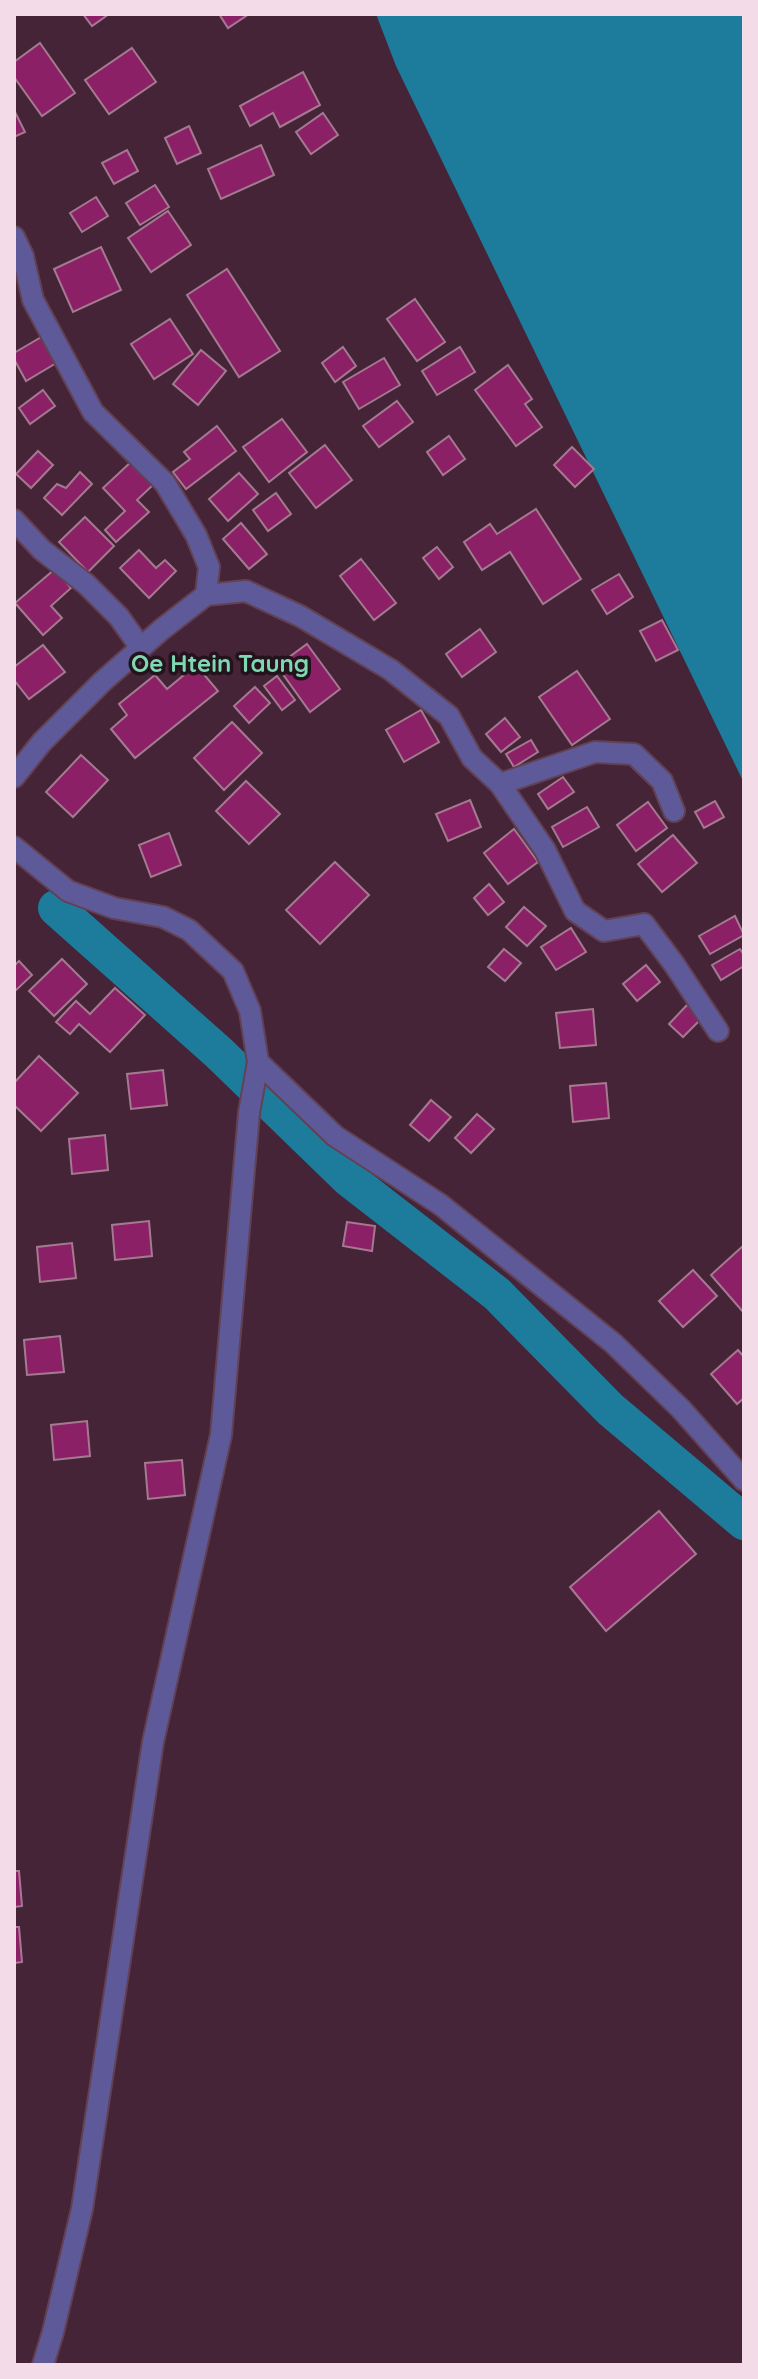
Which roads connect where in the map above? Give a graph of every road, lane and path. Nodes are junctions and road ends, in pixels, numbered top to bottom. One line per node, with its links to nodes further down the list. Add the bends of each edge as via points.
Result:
1 (14, 237): 3 (street, via 33,300 93,412 165,483 196,535 209,567)
2 (14, 520): 4 (street, via 119,617)
3 (206, 595): 4 (street); 6 (street, via 246,591 391,670 449,716 472,758)
4 (141, 648): 5 (street, via 42,742)
5 (14, 777)
6 (500, 784): 7 (street, via 595,752 634,754 662,781); 9 (street, via 545,850 575,911 604,931 644,924)
7 (674, 811)
8 (14, 847): 10 (street, via 68,891 114,908 163,917 213,951 239,983 250,1011)
9 (718, 1031)
10 (258, 1062): 11 (street, via 335,1136 441,1205 613,1343); 12 (street, via 221,1435 153,1742 82,2209)
11 (744, 1480)
12 (43, 2365)

